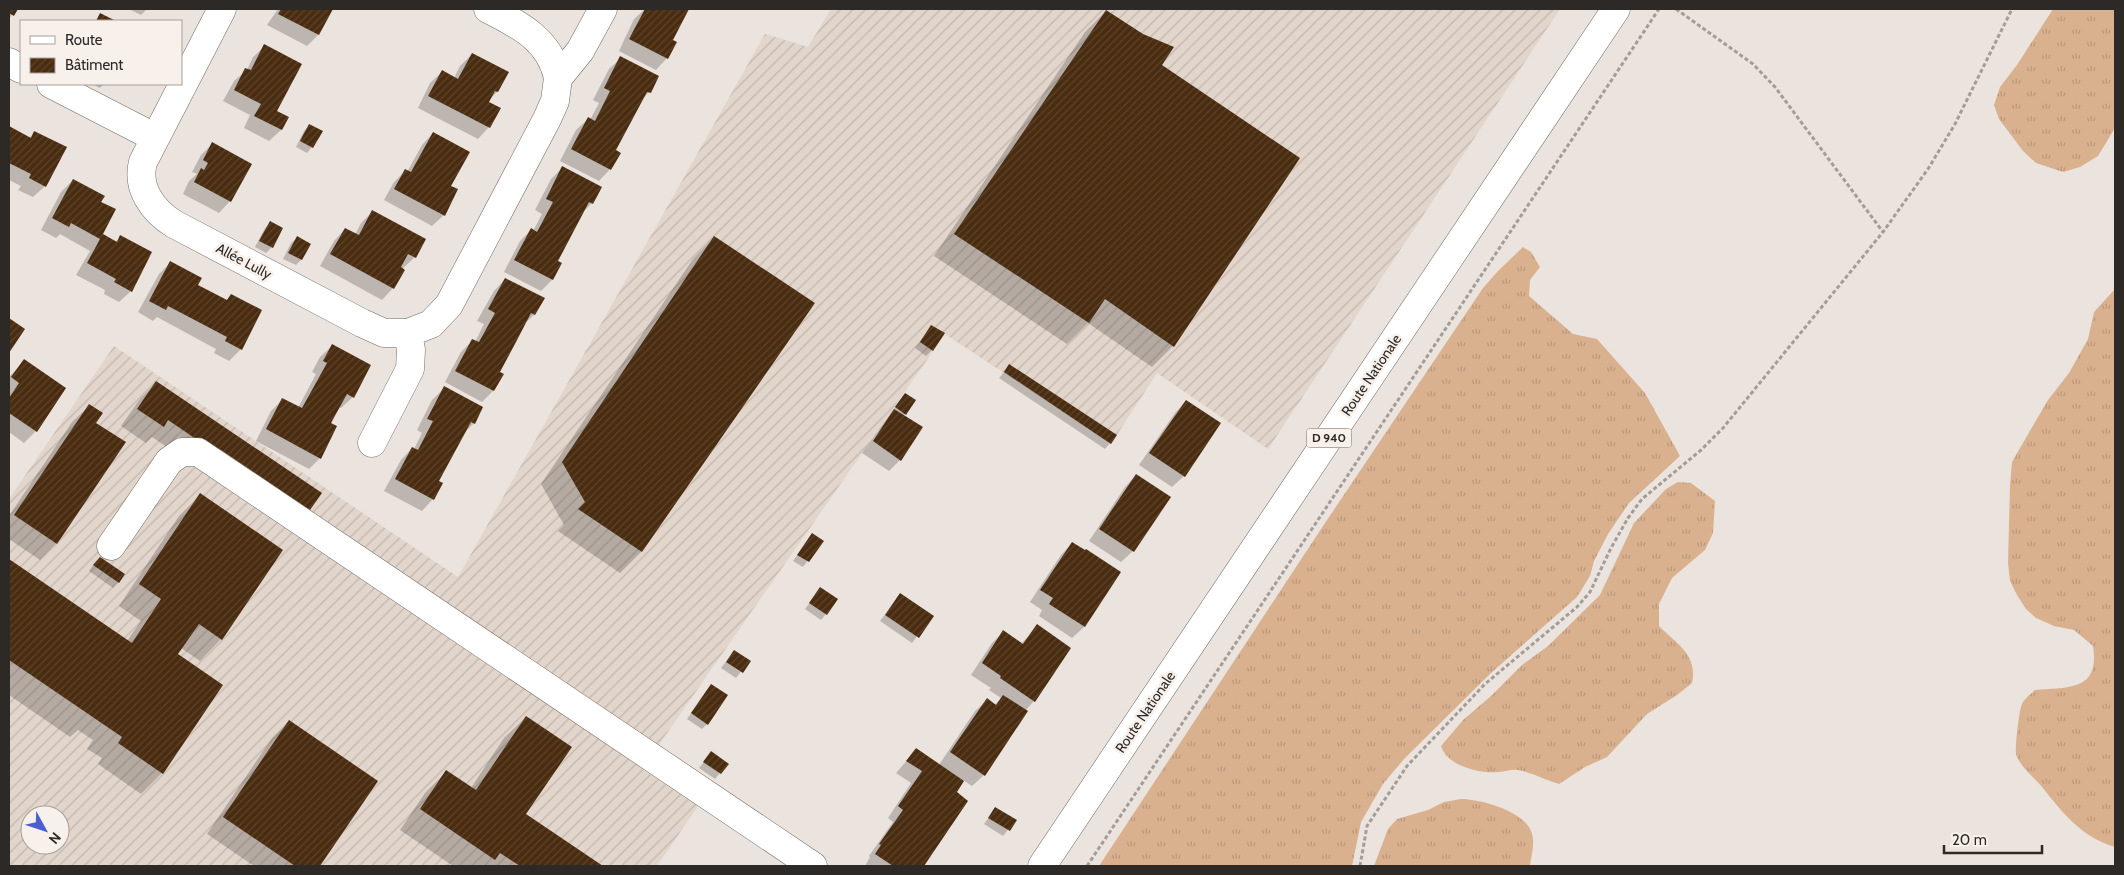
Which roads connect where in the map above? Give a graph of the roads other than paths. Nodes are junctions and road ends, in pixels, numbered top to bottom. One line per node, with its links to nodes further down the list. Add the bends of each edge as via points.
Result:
1 (222, 9): 6 (street, Allée Lully)
2 (488, 9): 5 (street, Allée Lully, via 520,25 538,39 553,60)
3 (603, 9): 5 (street, via 580,51)
4 (1616, 9): 14 (street, Route Nationale / D 940)
5 (558, 78): 10 (street, Allée Lully, via 555,102 547,119 449,306 431,324)
6 (182, 84)
7 (53, 85): 9 (street)
8 (182, 85): 9 (street, Allée Lully)
9 (154, 137): 10 (street, Allée Lully, via 142,162 141,179 149,200 163,217 368,326 384,332)
10 (408, 333): 11 (street, via 412,350 410,369)
11 (372, 443)
12 (111, 546): 13 (street, via 169,461 182,452 198,452)
13 (813, 866)
14 (1042, 866)

